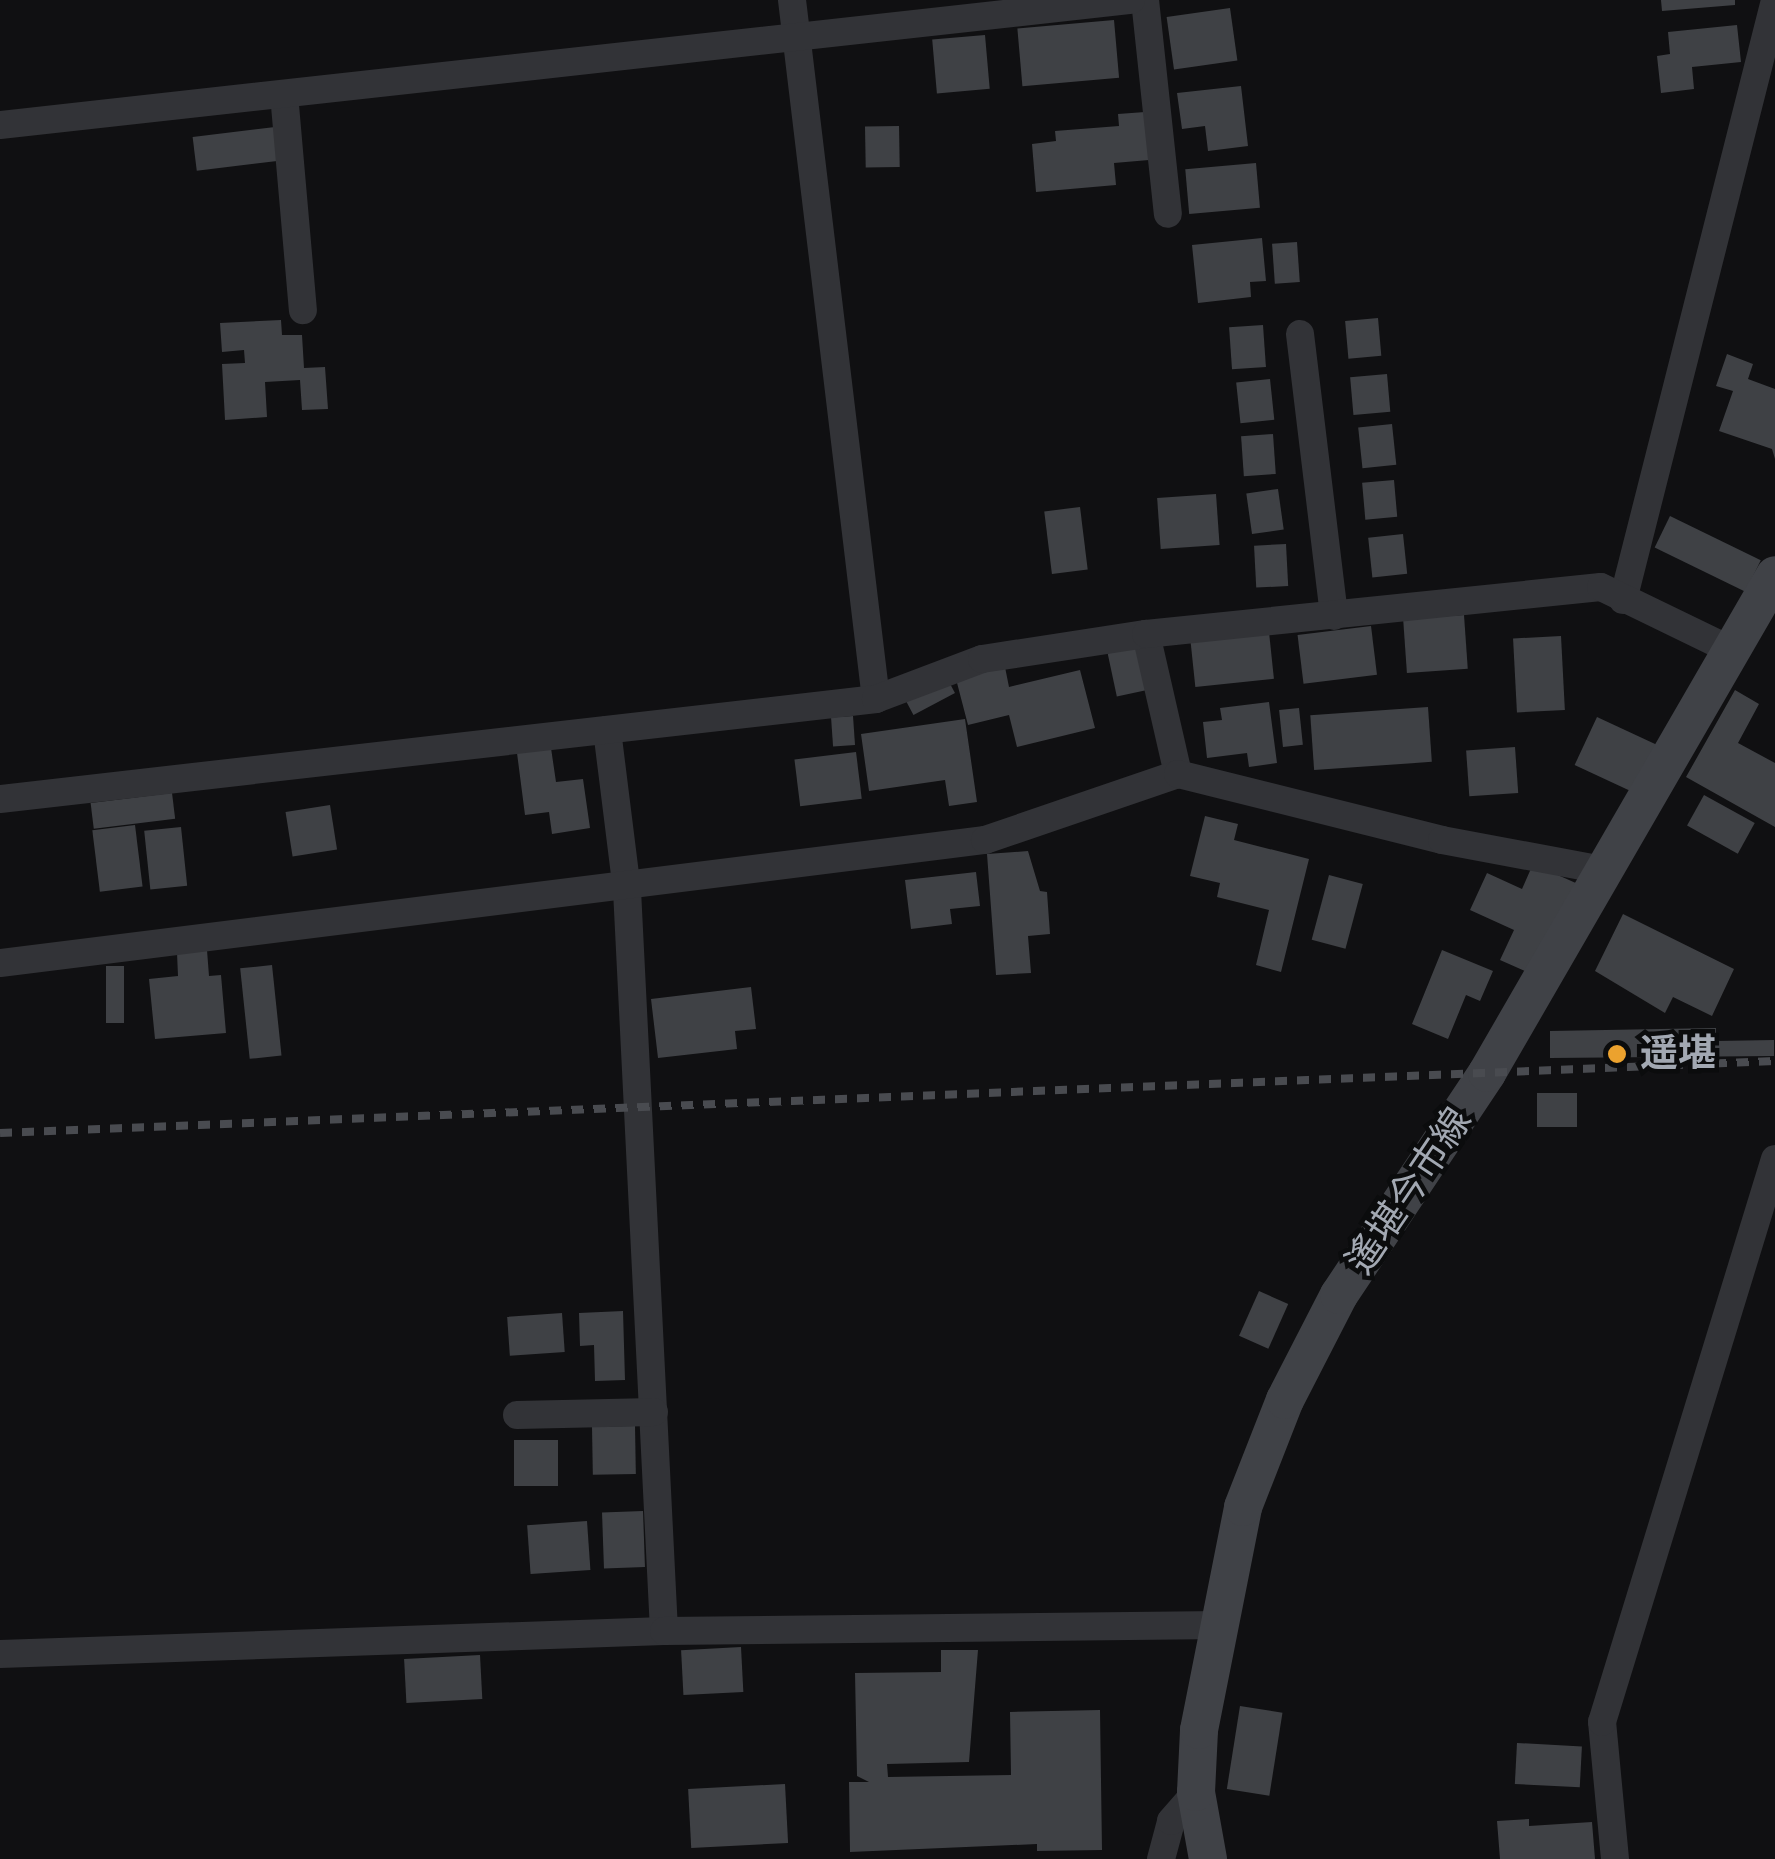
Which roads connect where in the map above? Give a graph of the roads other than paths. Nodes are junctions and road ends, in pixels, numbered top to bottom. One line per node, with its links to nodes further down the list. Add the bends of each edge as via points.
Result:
1 (792, 0): 5 (street)
2 (1132, 0): 5 (street)
3 (1145, 0): 8 (street)
4 (1775, 0): 12 (street)
5 (796, 37): 6 (street); 16 (street)
6 (284, 94): 7 (street); 9 (street)
7 (0, 126)
8 (1168, 214)
9 (304, 310)
10 (1300, 334): 13 (street)
11 (1775, 575): 15 (main road, 遙堪今市線)
12 (1623, 600): 13 (street, via 1601,588); 15 (street)
13 (1334, 616): 14 (street)
14 (1146, 634): 16 (street, via 982,659); 18 (street)
15 (1730, 650): 20 (main road, 遙堪今市線)
16 (876, 700): 17 (street)
17 (607, 730): 19 (street); 21 (street)
18 (1178, 774): 20 (street, via 1442,840); 21 (street, via 985,840)
19 (0, 799)
20 (1608, 871): 26 (main road, 遙堪今市線, via 1312,1348 1243,1507)
21 (626, 890): 22 (street); 24 (street)
22 (0, 964)
23 (1775, 1159): 32 (street, via 1602,1722)
24 (654, 1412): 25 (street); 27 (street)
25 (517, 1416)
26 (1221, 1625): 27 (street); 29 (main road, 遙堪今市線, via 1199,1730)
27 (664, 1631): 28 (street)
28 (0, 1654)
29 (1196, 1792): 30 (street, via 1171,1820); 31 (main road, 遙堪今市線)
30 (1161, 1859)
31 (1208, 1859)
32 (1615, 1859)

